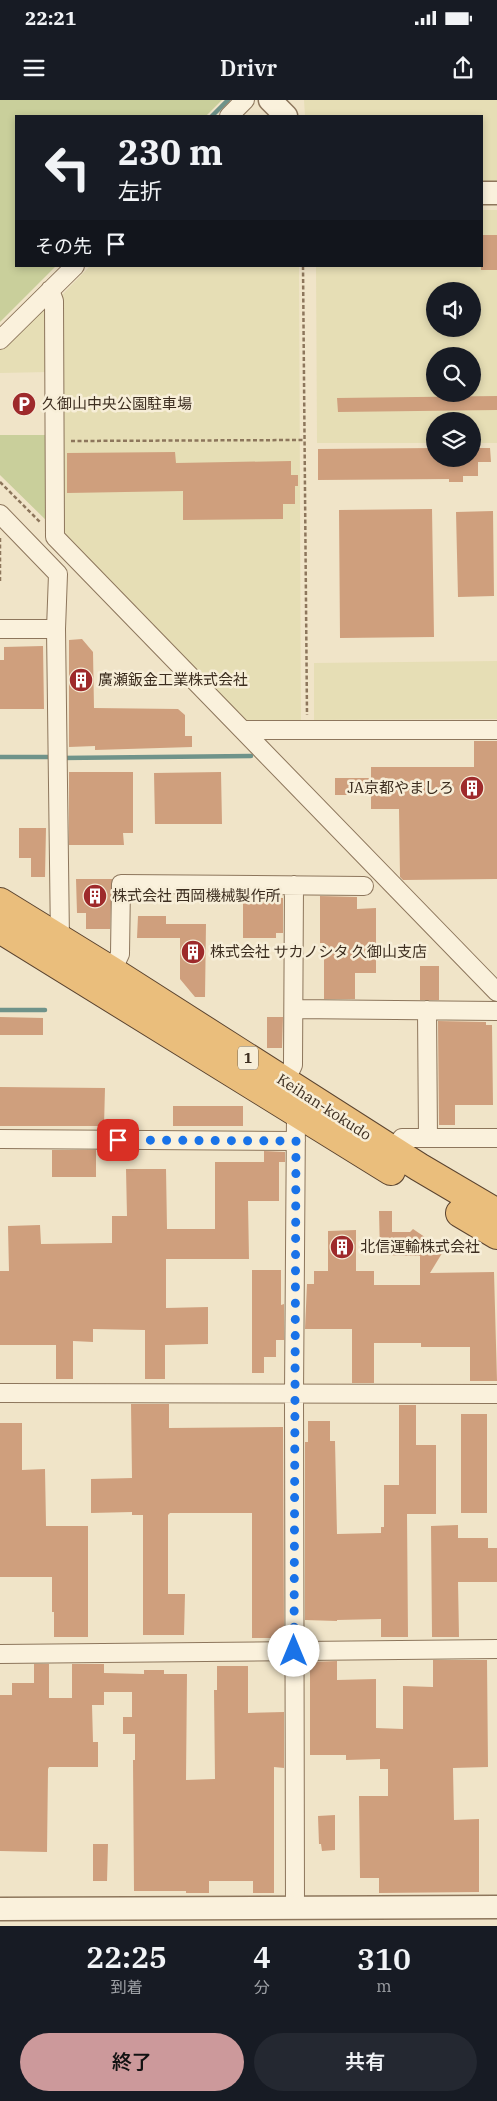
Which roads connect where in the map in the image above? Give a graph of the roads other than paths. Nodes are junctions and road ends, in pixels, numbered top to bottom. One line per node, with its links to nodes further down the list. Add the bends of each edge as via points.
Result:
1 (245, 100): 3 (street)
2 (270, 100): 4 (street)
3 (230, 115)
4 (285, 115)
5 (483, 193): 6 (street)
6 (497, 193)
7 (74, 267): 8 (street)
8 (50, 290): 9 (street); 13 (street, via 54,301 55,537)
9 (0, 340)
10 (0, 514): 12 (street, via 58,574)
11 (0, 629): 12 (street)
12 (56, 629): 19 (street)
13 (243, 730): 14 (street); 21 (street)
14 (497, 730)
15 (294, 885): 16 (street); 20 (street, via 121,884 120,954); 22 (street)
16 (364, 886)
17 (0, 902): 19 (highway, Keihan-kokudo / 1)
18 (0, 929): 26 (highway, Keihan-kokudo / 1)
19 (60, 940): 20 (highway, Keihan-kokudo / 1)
20 (112, 971): 25 (highway, Keihan-kokudo / 1)
21 (497, 992)
22 (294, 1009): 23 (street); 25 (street, via 293,1066)
23 (427, 1010): 24 (street); 27 (street)
24 (497, 1011)
25 (285, 1082): 31 (highway, Keihan-kokudo / 1)
26 (296, 1114): 30 (street); 33 (highway, Keihan-kokudo / 1)
27 (428, 1138): 28 (street); 31 (street, via 402,1138)
28 (497, 1138)
29 (0, 1139): 30 (street)
30 (296, 1141): 35 (street)
31 (392, 1150): 32 (highway, Keihan-kokudo / 1)
32 (497, 1213)
33 (497, 1235)
34 (0, 1393): 35 (street)
35 (294, 1394): 36 (street); 38 (street)
36 (497, 1394)
37 (497, 1649): 38 (street)
38 (294, 1651): 39 (street); 41 (street)
39 (0, 1654)
40 (497, 1907): 41 (street)
41 (295, 1908): 42 (street)
42 (0, 1909)

